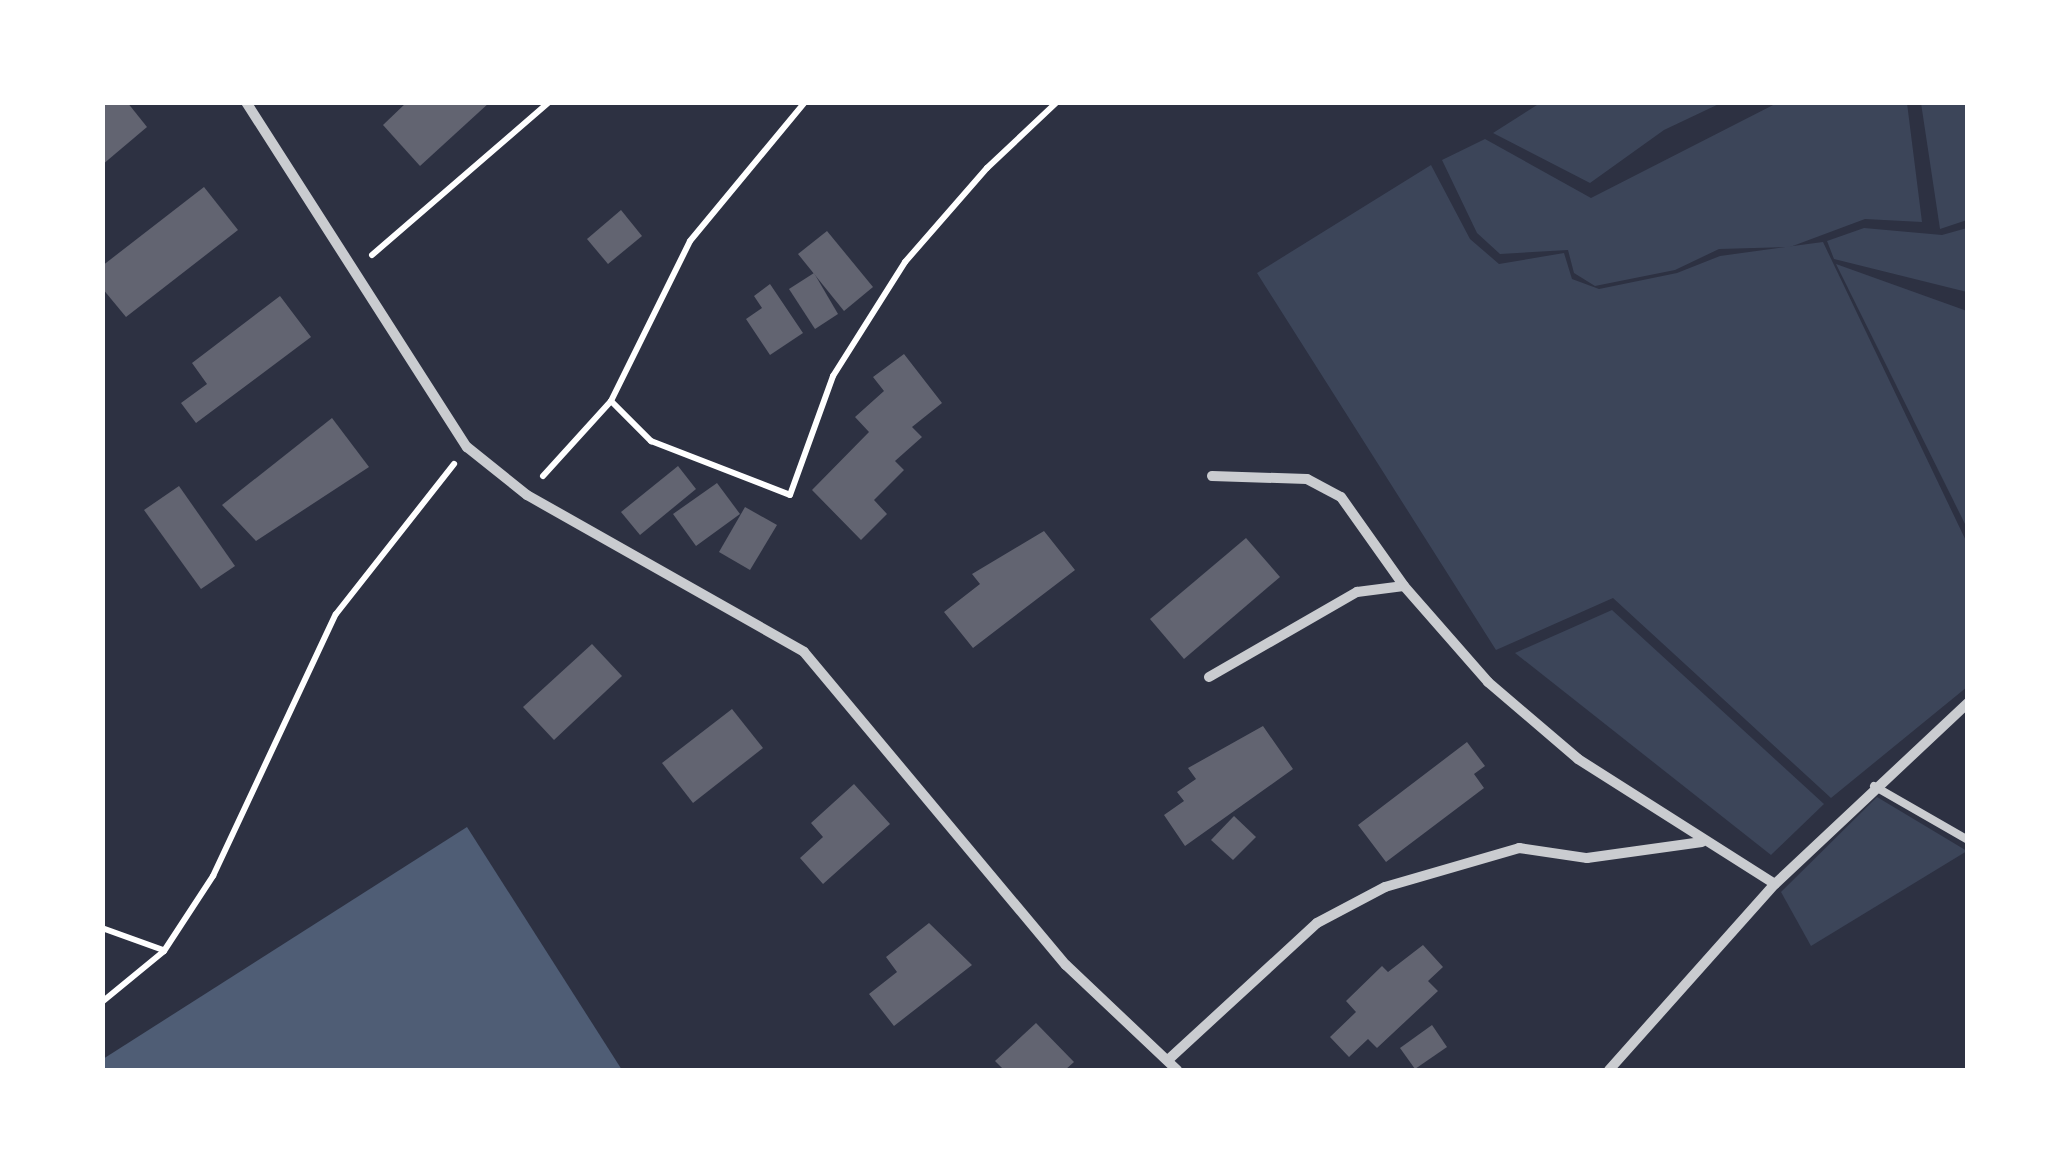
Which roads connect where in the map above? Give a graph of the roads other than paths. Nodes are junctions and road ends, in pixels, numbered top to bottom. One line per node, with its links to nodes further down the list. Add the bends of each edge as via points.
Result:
1 (246, 102): 10 (street, via 468,447 527,494 804,652 1066,965)
2 (1212, 476): 3 (street, via 1307,478 1342,497)
3 (1404, 586): 4 (street, via 1356,592); 8 (street, via 1488,682 1532,720 1578,759)
4 (1209, 676)
5 (1968, 703): 6 (street)
6 (1874, 786): 7 (lane); 9 (street)
7 (1968, 840)
8 (1703, 842): 9 (street); 10 (street, via 1587,858 1519,848 1385,887 1317,923)
9 (1775, 884): 12 (street)
10 (1168, 1060): 11 (street)
11 (1177, 1070)
12 (1609, 1070)

